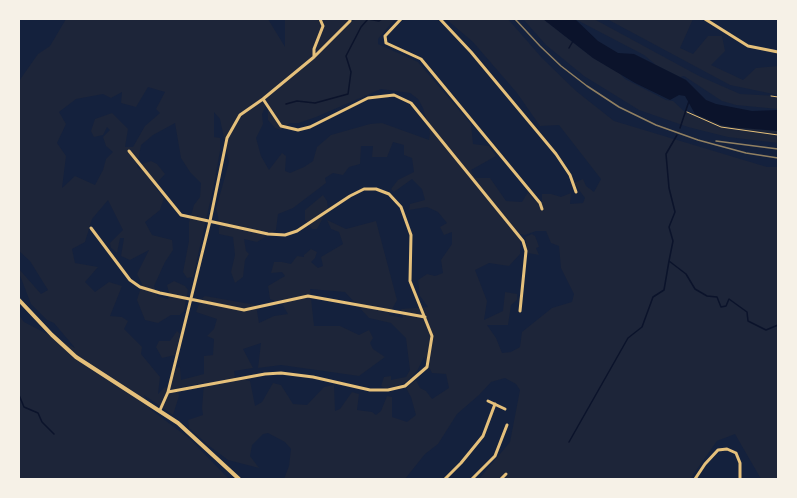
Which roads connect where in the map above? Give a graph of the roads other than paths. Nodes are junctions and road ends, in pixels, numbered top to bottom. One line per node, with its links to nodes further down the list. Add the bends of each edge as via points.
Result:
1 (320, 19): 7 (street, via 323,26 314,49)
2 (350, 19): 7 (street)
3 (401, 19): 11 (street, via 387,34 384,40 386,43 421,59 540,202)
4 (440, 19): 10 (street, via 471,52 556,154 570,175)
5 (705, 19): 6 (street, via 748,46)
6 (778, 52)
7 (314, 57): 8 (street)
8 (263, 99): 12 (street, via 240,115 227,138); 16 (street, via 281,126 298,130 310,127 368,98 394,95 411,103 523,241 526,251)
9 (129, 151): 12 (street, via 181,215)
10 (576, 192)
11 (542, 209)
12 (210, 221): 15 (street); 17 (street, via 268,234 285,235 297,231 350,196 364,190 376,189 389,194 401,207 410,235 410,281)
13 (91, 228): 15 (street, via 130,280 140,287)
14 (19, 300): 22 (street, via 76,357)
15 (190, 300): 17 (street, via 244,310 308,296); 18 (street)
16 (520, 312)
17 (424, 317): 18 (street, via 432,336 428,367 405,386 388,390 370,390 313,377 281,373)
18 (168, 392): 22 (street)
19 (488, 402): 20 (street)
20 (495, 404): 21 (street); 26 (street, via 483,436)
21 (505, 408)
22 (160, 410): 25 (street, via 178,423)
23 (507, 425): 27 (street, via 494,456)
24 (506, 474): 28 (street)
25 (239, 479)
26 (445, 479)
27 (472, 479)
28 (501, 479)
29 (695, 479): 30 (street, via 718,450 728,449 736,453 740,463)
30 (740, 479)

